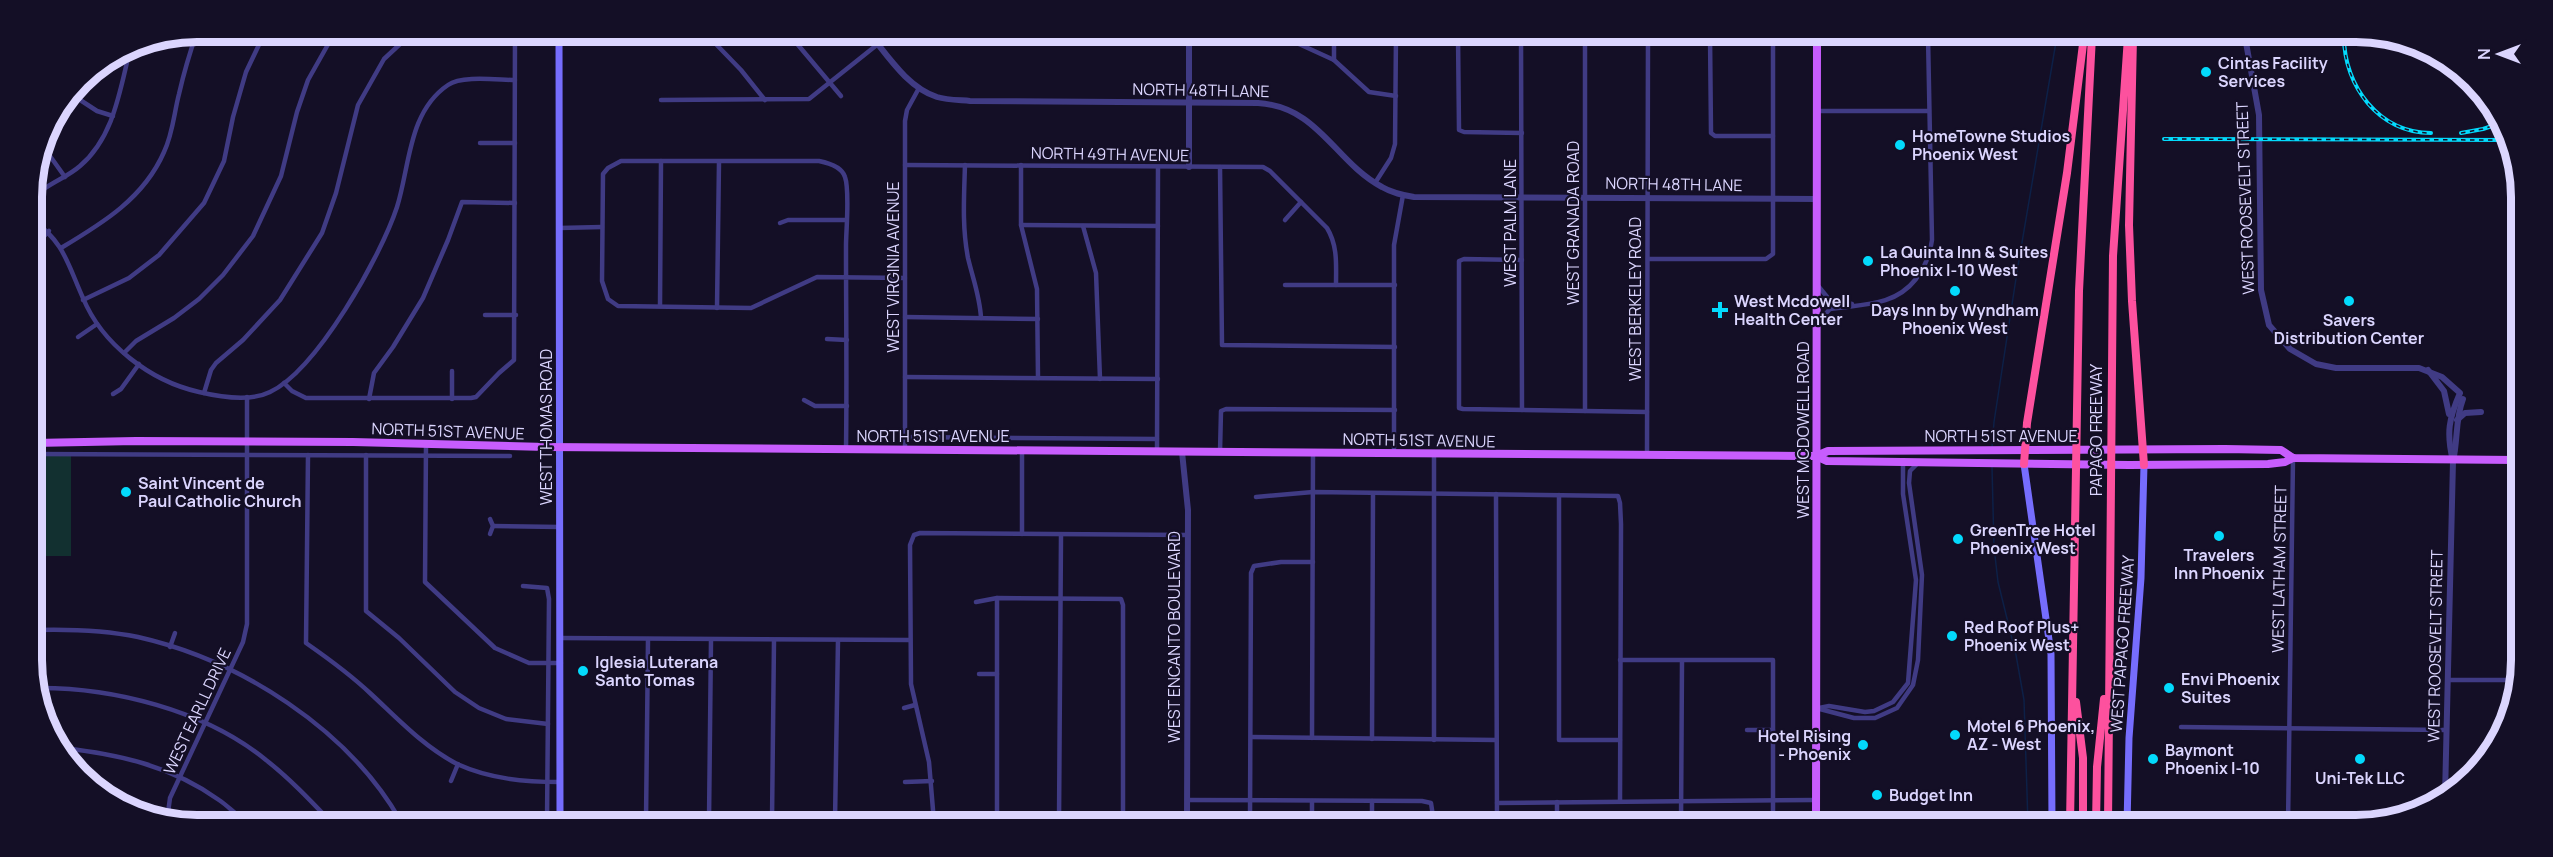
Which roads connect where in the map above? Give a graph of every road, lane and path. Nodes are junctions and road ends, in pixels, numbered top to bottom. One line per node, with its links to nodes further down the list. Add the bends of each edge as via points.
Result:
1 (194, 42): 76 (street, via 170,137 158,164 122,209)
2 (260, 42): 85 (street, via 246,72 224,162 204,203 159,255 129,278)
3 (330, 42): 100 (street, via 308,80 277,187 245,247 199,298)
4 (402, 42): 109 (street, via 384,59 358,105 322,233 280,300 216,363)
5 (515, 42): 29 (street)
6 (559, 42): 73 (main road, WEST THOMAS ROAD)
7 (714, 42): 36 (street)
8 (795, 42): 30 (street)
9 (1189, 42): 37 (street)
10 (1292, 42): 28 (street)
11 (1334, 42): 28 (street)
12 (1396, 42): 33 (street)
13 (1458, 42): 41 (street, via 1459,130)
14 (1521, 42): 41 (street, WEST PALM LANE)
15 (1585, 42): 59 (street, WEST GRANADA ROAD)
16 (1648, 42): 60 (street, WEST BERKELEY ROAD)
17 (1710, 42): 42 (street, via 1711,133)
18 (1773, 42): 42 (street)
19 (1817, 42): 38 (main road, WEST MCDOWELL ROAD)
20 (1928, 42): 39 (street)
21 (2083, 42): 132 (highway)
22 (2092, 42): 191 (highway, PAPAGO FREEWAY, via 2079,291)
23 (2128, 42): 185 (highway, PAPAGO FREEWAY, via 2113,256)
24 (2133, 42): 136 (highway, via 2129,225)
25 (2246, 42): 102 (street, WEST ROOSEVELT STREET, via 2259,115 2261,290 2269,325 2297,354 2325,367)
26 (878, 44): 30 (street); 31 (street, NORTH 48TH LANE)
27 (128, 59): 40 (street)
28 (1334, 60): 33 (street, via 1369,92)
29 (515, 80): 44 (street); 108 (street, via 451,82 432,101 417,123 396,208 372,267 318,347)
30 (830, 84): 32 (street); 36 (street, via 809,99)
31 (919, 88): 37 (street, NORTH 48TH LANE, via 937,96 970,101); 48 (street, WEST VIRGINIA AVENUE, via 905,120)
32 (840, 96)
33 (1396, 96): 55 (street, via 1393,152)
34 (77, 98): 40 (street)
35 (661, 100): 36 (street)
36 (765, 100)
37 (1189, 102): 52 (street); 55 (street, NORTH 48TH LANE, via 1264,103 1294,111)
38 (1817, 111): 39 (street); 62 (main road, WEST MCDOWELL ROAD)
39 (1929, 111): 86 (street, via 1932,240 1928,259 1901,294 1882,302)
40 (113, 116): 54 (street, via 94,151)
41 (1521, 133): 58 (street, WEST PALM LANE)
42 (1773, 136): 61 (street)
43 (480, 143): 44 (street)
44 (515, 143): 64 (street)
45 (48, 155): 54 (street)
46 (661, 161): 47 (street); 72 (street, via 621,162 608,168 602,182); 87 (street)
47 (719, 162): 65 (street, via 828,163 840,169 847,180); 88 (street)
48 (905, 165): 49 (street, NORTH 49TH AVENUE); 80 (street, WEST VIRGINIA AVENUE)
49 (965, 165): 50 (street, NORTH 49TH AVENUE); 92 (street, via 963,219)
50 (1021, 165): 51 (street, NORTH 49TH AVENUE); 68 (street)
51 (1158, 167): 52 (street, NORTH 49TH AVENUE); 71 (street)
52 (1189, 167): 53 (street, NORTH 49TH AVENUE)
53 (1220, 167): 63 (street, NORTH 49TH AVENUE, via 1263,167); 99 (street, via 1222,345)
54 (65, 177): 56 (street)
55 (1374, 183): 57 (street, NORTH 48TH LANE)
56 (42, 191)
57 (1403, 195): 58 (street, NORTH 48TH LANE); 84 (street, via 1394,245)
58 (1521, 196): 59 (street, NORTH 48TH LANE); 78 (street, WEST PALM LANE)
59 (1585, 197): 60 (street, NORTH 48TH LANE); 119 (street, WEST GRANADA ROAD)
60 (1647, 198): 61 (street, NORTH 48TH LANE); 77 (street, WEST BERKELEY ROAD)
61 (1773, 199): 62 (street, NORTH 48TH LANE); 77 (street, via 1770,258)
62 (1817, 200): 81 (main road, WEST MCDOWELL ROAD)
63 (1301, 202): 66 (street); 83 (street, NORTH 49TH AVENUE, via 1331,231)
64 (515, 203): 90 (street); 113 (street, via 462,201 423,298 374,373)
65 (846, 220): 67 (street, via 788,220); 79 (street)
66 (1285, 220)
67 (780, 224)
68 (1021, 225): 70 (street); 93 (street, via 1037,289)
69 (42, 226): 74 (street)
70 (1083, 226): 71 (street); 106 (street, via 1096,273)
71 (1158, 226): 107 (street)
72 (602, 227): 73 (street); 87 (street, via 602,281 608,299 618,306)
73 (559, 228): 130 (main road, WEST THOMAS ROAD)
74 (49, 231): 75 (street); 76 (street)
75 (42, 238)
76 (61, 248): 85 (street)
77 (1648, 259): 120 (street, WEST BERKELEY ROAD)
78 (1521, 260): 118 (street, WEST PALM LANE); 118 (street, via 1460,261 1459,408)
79 (846, 277): 80 (street); 88 (street, via 817,277 751,308); 98 (street)
80 (905, 278): 91 (street, WEST VIRGINIA AVENUE)
81 (1816, 281): 86 (street, via 1828,298); 94 (main road, WEST MCDOWELL ROAD)
82 (1285, 285): 83 (street)
83 (1336, 285): 84 (street)
84 (1395, 285): 99 (street)
85 (83, 300): 95 (street)
86 (1855, 305): 94 (street, via 1828,310)
87 (660, 306): 88 (street)
88 (717, 308)
89 (484, 315): 90 (street)
90 (516, 315): 114 (street, via 514,360 476,398)
91 (905, 317): 92 (street); 104 (street, WEST VIRGINIA AVENUE)
92 (981, 318): 93 (street)
93 (1038, 319): 105 (street)
94 (1817, 323): 151 (main road, WEST MCDOWELL ROAD)
95 (97, 324): 96 (street); 100 (street)
96 (78, 337)
97 (826, 339): 98 (street)
98 (847, 340): 116 (street)
99 (1395, 347): 117 (street)
100 (124, 353): 101 (street)
101 (139, 364): 109 (street, via 169,382); 110 (street)
102 (2428, 370): 111 (street); 122 (street, via 2444,391)
103 (452, 371): 114 (street)
104 (905, 377): 105 (street); 124 (street, WEST VIRGINIA AVENUE)
105 (1038, 378): 106 (street)
106 (1100, 379): 107 (street)
107 (1158, 379): 125 (street)
108 (284, 383): 112 (street, via 269,393); 113 (street, via 306,398)
109 (204, 393): 112 (street)
110 (113, 394)
111 (2462, 396): 122 (street, WEST ROOSEVELT STREET); 123 (street, WEST ROOSEVELT STREET)
112 (247, 397): 126 (street, WEST EARLL DRIVE)
113 (369, 399): 114 (street)
114 (452, 399)
115 (804, 400): 116 (street, via 816,406)
116 (847, 406): 131 (street)
117 (1395, 410): 139 (street, via 1226,409 1221,411); 143 (street)
118 (1522, 410): 119 (street)
119 (1585, 411): 120 (street)
120 (1647, 412): 148 (street, WEST BERKELEY ROAD)
121 (2481, 412): 123 (street, via 2465,413)
122 (2450, 416): 154 (street, WEST ROOSEVELT STREET, via 2449,447)
123 (2457, 420): 154 (street, WEST ROOSEVELT STREET)
124 (906, 437): 125 (street, NORTH 51ST AVENUE); 133 (street, WEST VIRGINIA AVENUE)
125 (1157, 439): 137 (street)
126 (247, 442): 128 (main road, NORTH 51ST AVENUE); 129 (main road, NORTH 51ST AVENUE); 145 (street, WEST EARLL DRIVE)
127 (42, 443): 128 (main road, NORTH 51ST AVENUE)
128 (50, 443): 142 (street)
129 (426, 444): 130 (main road, NORTH 51ST AVENUE); 149 (street)
130 (560, 447): 131 (main road, NORTH 51ST AVENUE); 167 (main road, WEST THOMAS ROAD)
131 (846, 449): 133 (main road, NORTH 51ST AVENUE)
132 (2024, 449): 135 (main road, NORTH 51ST AVENUE); 136 (main road, NORTH 51ST AVENUE); 157 (highway)
133 (906, 450): 134 (main road, NORTH 51ST AVENUE)
134 (1022, 450): 137 (main road, NORTH 51ST AVENUE); 169 (street)
135 (1968, 450): 151 (main road, NORTH 51ST AVENUE, via 1828,451); 155 (main road, via 1909,455)
136 (2144, 450): 152 (main road, NORTH 51ST AVENUE, via 2280,450); 158 (highway)
137 (1157, 452): 138 (main road, NORTH 51ST AVENUE)
138 (1182, 452): 139 (main road, NORTH 51ST AVENUE); 171 (street, WEST ENCANTO BOULEVARD)
139 (1220, 452): 140 (main road, NORTH 51ST AVENUE)
140 (1313, 452): 143 (main road, NORTH 51ST AVENUE); 159 (street)
141 (42, 453): 142 (street, NORTH 51ST AVENUE)
142 (50, 453): 145 (street, NORTH 51ST AVENUE)
143 (1394, 453): 144 (main road, NORTH 51ST AVENUE)
144 (1434, 454): 148 (main road, NORTH 51ST AVENUE); 161 (street)
145 (247, 455): 146 (street, NORTH 51ST AVENUE); 192 (street, WEST EARLL DRIVE, via 247,624)
146 (308, 455): 147 (street, NORTH 51ST AVENUE); 215 (street, via 306,643 334,662 421,741)
147 (366, 455): 149 (street, NORTH 51ST AVENUE); 202 (street, via 366,611 455,693 479,708 506,719)
148 (1647, 455): 151 (main road, NORTH 51ST AVENUE)
149 (426, 456): 150 (street, NORTH 51ST AVENUE); 189 (street, via 425,582 495,648 529,663)
150 (510, 456)
151 (1816, 456): 155 (main road, NORTH 51ST AVENUE, via 1827,461); 200 (main road, WEST MCDOWELL ROAD)
152 (2293, 458): 154 (main road, NORTH 51ST AVENUE); 158 (main road, NORTH 51ST AVENUE, via 2268,464); 204 (street, WEST LATHAM STREET)
153 (2511, 460): 154 (main road, NORTH 51ST AVENUE)
154 (2453, 461): 195 (street, WEST ROOSEVELT STREET)
155 (1903, 462): 156 (main road, NORTH 51ST AVENUE); 200 (street, via 1903,494 1915,563 1916,599 1908,683 1887,706 1865,712 1832,706)
156 (1921, 463): 157 (main road, NORTH 51ST AVENUE); 200 (street, via 1912,467 1909,483 1922,575 1916,678 1908,696 1891,712 1875,718 1862,719)
157 (2025, 464): 158 (main road, NORTH 51ST AVENUE); 257 (main road, via 2051,654)
158 (2144, 465): 262 (main road, WEST PAPAGO FREEWAY)
159 (1313, 492): 160 (street); 164 (street); 172 (street)
160 (1373, 494): 161 (street); 210 (street)
161 (1434, 494): 162 (street); 211 (street)
162 (1496, 494): 163 (street); 212 (street)
163 (1559, 495): 187 (street, via 1618,496); 213 (street, via 1559,740)
164 (1256, 497)
165 (490, 519): 166 (street)
166 (494, 526): 167 (street); 168 (street)
167 (560, 527): 179 (main road, WEST THOMAS ROAD)
168 (490, 534)
169 (1022, 534): 170 (street); 184 (street, via 914,535 910,545)
170 (1061, 535): 171 (street); 175 (street)
171 (1188, 535): 223 (street, WEST ENCANTO BOULEVARD)
172 (1313, 562): 208 (street, via 1254,566 1251,573); 209 (street)
173 (523, 586): 189 (street, via 547,588)
174 (997, 598): 175 (street); 176 (street); 194 (street)
175 (1061, 598): 245 (street); 246 (street, via 1121,599 1123,605)
176 (976, 602)
177 (42, 630): 186 (street, via 102,632)
178 (175, 633): 186 (street)
179 (560, 638): 180 (street); 190 (main road, WEST THOMAS ROAD)
180 (648, 639): 181 (street); 239 (street)
181 (711, 640): 182 (street); 240 (street)
182 (774, 640): 183 (street); 241 (street)
183 (838, 640): 184 (street); 242 (street)
184 (910, 640): 198 (street)
185 (2109, 645): 260 (highway); 261 (highway, PAPAGO FREEWAY)
186 (170, 646): 192 (street)
187 (1620, 660): 188 (street); 213 (street)
188 (1682, 661): 206 (street, via 1773,660); 229 (street)
189 (549, 663): 190 (street); 202 (street)
190 (561, 663): 221 (main road, WEST THOMAS ROAD)
191 (2072, 668): 258 (highway, PAPAGO FREEWAY); 259 (highway, via 2083,758)
192 (232, 670): 201 (street, WEST EARLL DRIVE); 236 (street, via 286,701 342,747 373,780)
193 (978, 674): 194 (street)
194 (997, 674): 244 (street)
195 (2448, 680): 196 (street); 207 (street, WEST ROOSEVELT STREET)
196 (2510, 680)
197 (45, 688): 201 (street, via 90,690 140,699)
198 (915, 705): 199 (street); 218 (street)
199 (904, 708)
200 (1816, 708): 225 (main road, WEST MCDOWELL ROAD)
201 (206, 724): 216 (street, WEST EARLL DRIVE); 235 (street, via 266,759)
202 (548, 724): 219 (street)
203 (2181, 727): 204 (street)
204 (2289, 728): 207 (street); 263 (street, WEST LATHAM STREET)
205 (1747, 730): 206 (street)
206 (1773, 730): 230 (street)
207 (2446, 730): 222 (street, WEST ROOSEVELT STREET)
208 (1251, 737): 209 (street); 224 (street)
209 (1312, 738): 210 (street)
210 (1372, 739): 211 (street)
211 (1434, 740): 212 (street)
212 (1496, 740): 232 (street)
213 (1620, 740): 228 (street)
214 (70, 749): 216 (street, via 123,757)
215 (458, 764): 217 (street); 219 (street, via 494,777)
216 (179, 777): 233 (street, WEST EARLL DRIVE); 234 (street, via 218,799)
217 (451, 781)
218 (932, 781): 220 (street); 243 (street)
219 (548, 782): 221 (street); 237 (street)
220 (905, 782)
221 (560, 783): 238 (main road, WEST THOMAS ROAD)
222 (2445, 787)
223 (1187, 800): 224 (street); 247 (street, WEST ENCANTO BOULEVARD)
224 (1250, 800): 226 (street); 248 (street)
225 (1816, 800): 230 (street); 256 (main road, WEST MCDOWELL ROAD)
226 (1312, 801): 227 (street); 249 (street)
227 (1372, 801): 250 (street); 251 (street, via 1431,802)
228 (1620, 801): 229 (street); 231 (street)
229 (1681, 801): 230 (street); 254 (street)
230 (1773, 801): 255 (street)
231 (1557, 802): 232 (street); 253 (street)
232 (1497, 803): 252 (street)
233 (168, 812)
234 (236, 815)
235 (324, 815)
236 (397, 815)
237 (547, 815)
238 (560, 815)
239 (646, 815)
240 (710, 815)
241 (772, 815)
242 (835, 815)
243 (934, 815)
244 (997, 815)
245 (1059, 815)
246 (1123, 815)
247 (1187, 815)
248 (1250, 815)
249 (1312, 815)
250 (1372, 815)
251 (1433, 815)
252 (1497, 815)
253 (1557, 815)
254 (1681, 815)
255 (1773, 815)
256 (1816, 815)
257 (2052, 815)
258 (2070, 815)
259 (2083, 815)
260 (2096, 815)
261 (2108, 815)
262 (2127, 815)
263 (2288, 815)

